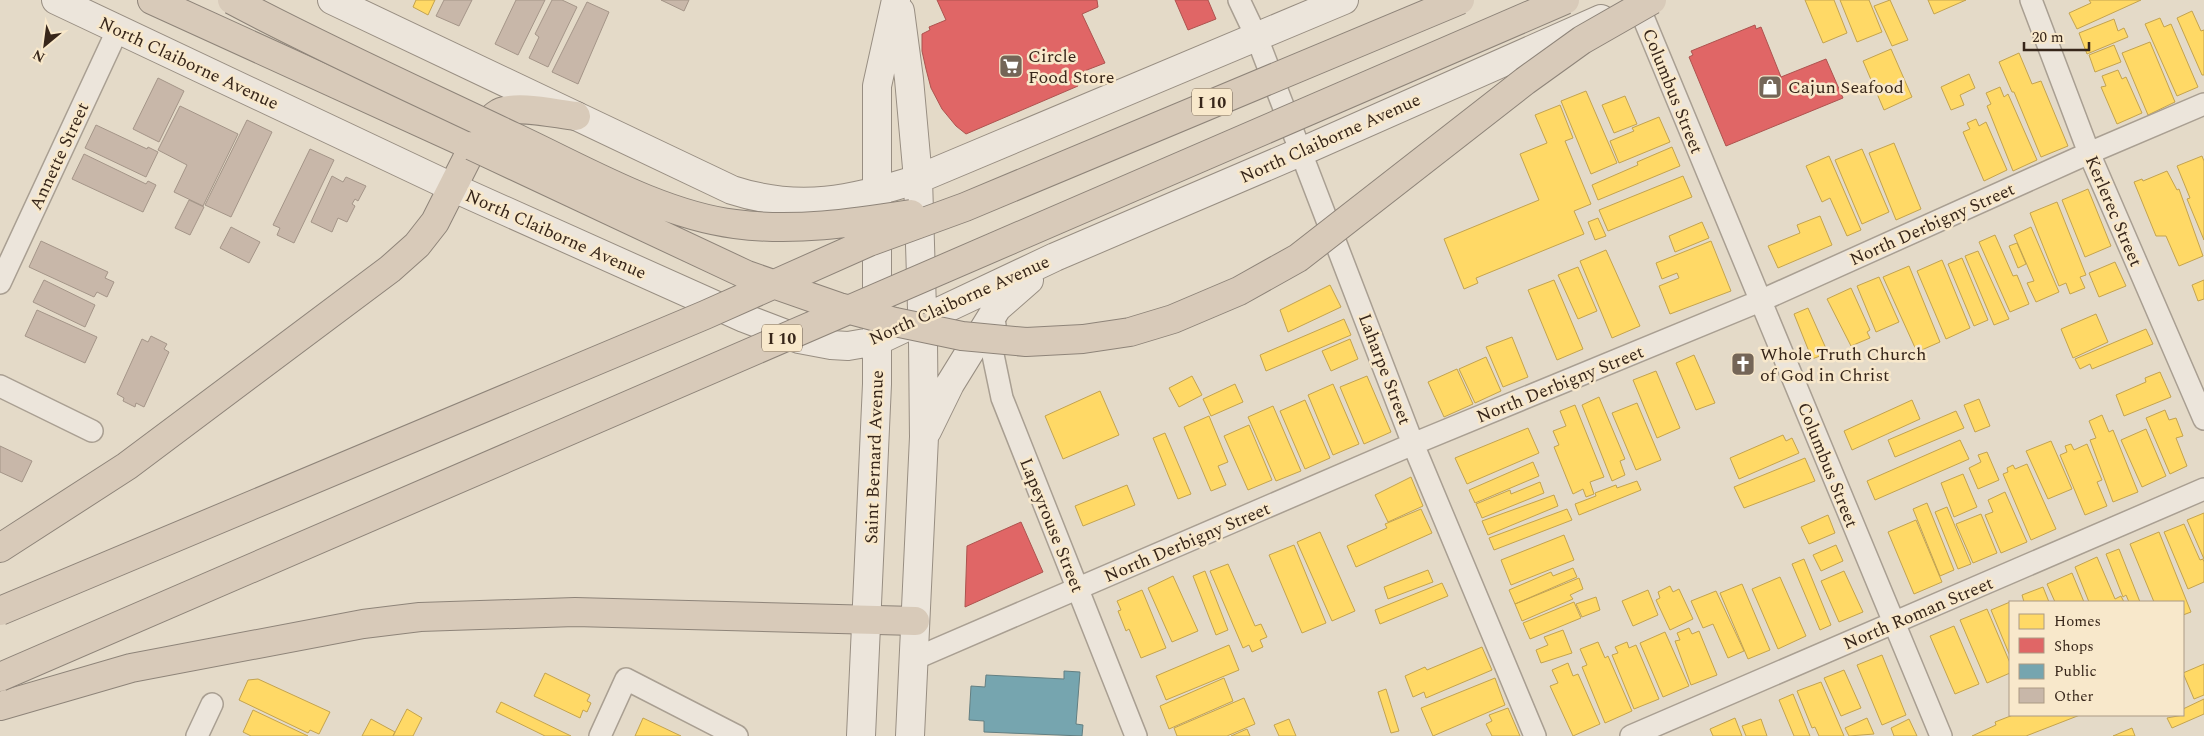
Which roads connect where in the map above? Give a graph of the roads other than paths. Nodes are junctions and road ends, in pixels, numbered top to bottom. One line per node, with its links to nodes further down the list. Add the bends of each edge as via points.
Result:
1 (56, 0): 12 (main road, North Claiborne Avenue)
2 (152, 0): 11 (highway, bridge, via 747,275 839,307 895,322 962,336 1026,342 1130,332 1210,304 1270,275 1343,225 1525,80)
3 (232, 0): 21 (highway, bridge, via 291,32 620,187 698,217 735,224 832,226)
4 (332, 0): 15 (main road)
5 (897, 0): 18 (main road, Saint Bernard Avenue, via 909,80); 20 (main road, Saint Bernard Avenue, via 877,86)
6 (1239, 0): 13 (street, Laharpe Street)
7 (1344, 0): 13 (main road)
8 (1460, 0): 21 (highway, I 10, bridge)
9 (1565, 0): 41 (highway, I 10, bridge)
10 (2031, 0): 17 (street, Kerlerec Street)
11 (1642, 1): 16 (main road, North Claiborne Avenue); 24 (street, Columbus Street)
12 (118, 29): 19 (main road, North Claiborne Avenue); 23 (street, Annette Street)
13 (1256, 38): 16 (street, Laharpe Street); 18 (main road)
14 (2204, 104): 17 (street, North Derbigny Street)
15 (576, 116): 19 (highway, via 517,109 500,112 482,129); 20 (main road, via 701,176 756,197 780,202 826,201)
16 (1301, 152): 22 (main road, North Claiborne Avenue); 32 (street, Laharpe Street)
17 (2089, 153): 24 (street, North Derbigny Street); 29 (street, Kerlerec Street)
18 (918, 179): 20 (main road); 26 (main road, Saint Bernard Avenue)
19 (454, 188): 27 (main road, North Claiborne Avenue, via 744,318 799,339 848,346); 34 (highway, via 435,222 417,245 390,270 127,466)
20 (876, 193): 27 (main road, Saint Bernard Avenue)
21 (965, 207): 36 (highway, I 10, bridge, via 868,242 696,318)
22 (1054, 257): 25 (main road); 26 (main road, North Claiborne Avenue)
23 (0, 283)
24 (1760, 301): 32 (street, North Derbigny Street); 39 (street, Columbus Street)
25 (997, 308): 31 (main road, via 950,384); 35 (street, Lapeyrouse Street, via 992,350 1002,398)
26 (923, 320): 27 (main road, North Claiborne Avenue); 31 (main road, Saint Bernard Avenue)
27 (877, 341): 37 (main road, Saint Bernard Avenue)
28 (0, 386): 30 (street)
29 (2204, 419)
30 (92, 431)
31 (924, 437): 38 (main road, Saint Bernard Avenue)
32 (1413, 444): 35 (street, North Derbigny Street); 50 (street, Laharpe Street)
33 (2204, 489): 39 (street, North Roman Street)
34 (0, 548)
35 (1078, 590): 40 (street, North Derbigny Street); 49 (street, Lapeyrouse Street)
36 (0, 611)
37 (868, 620): 38 (highway); 43 (highway, via 575,612 420,617 363,624 131,668); 47 (main road, Saint Bernard Avenue)
38 (915, 621): 40 (main road, Saint Bernard Avenue)
39 (1893, 624): 51 (street, North Roman Street); 52 (street, Columbus Street)
40 (914, 659): 48 (main road, Saint Bernard Avenue)
41 (0, 677)
42 (212, 704): 44 (street)
43 (0, 706)
44 (197, 736)
45 (600, 736): 46 (street, via 626,679)
46 (737, 736)
47 (861, 736)
48 (910, 736)
49 (1136, 736)
50 (1535, 736)
51 (1631, 736)
52 (1941, 736)

